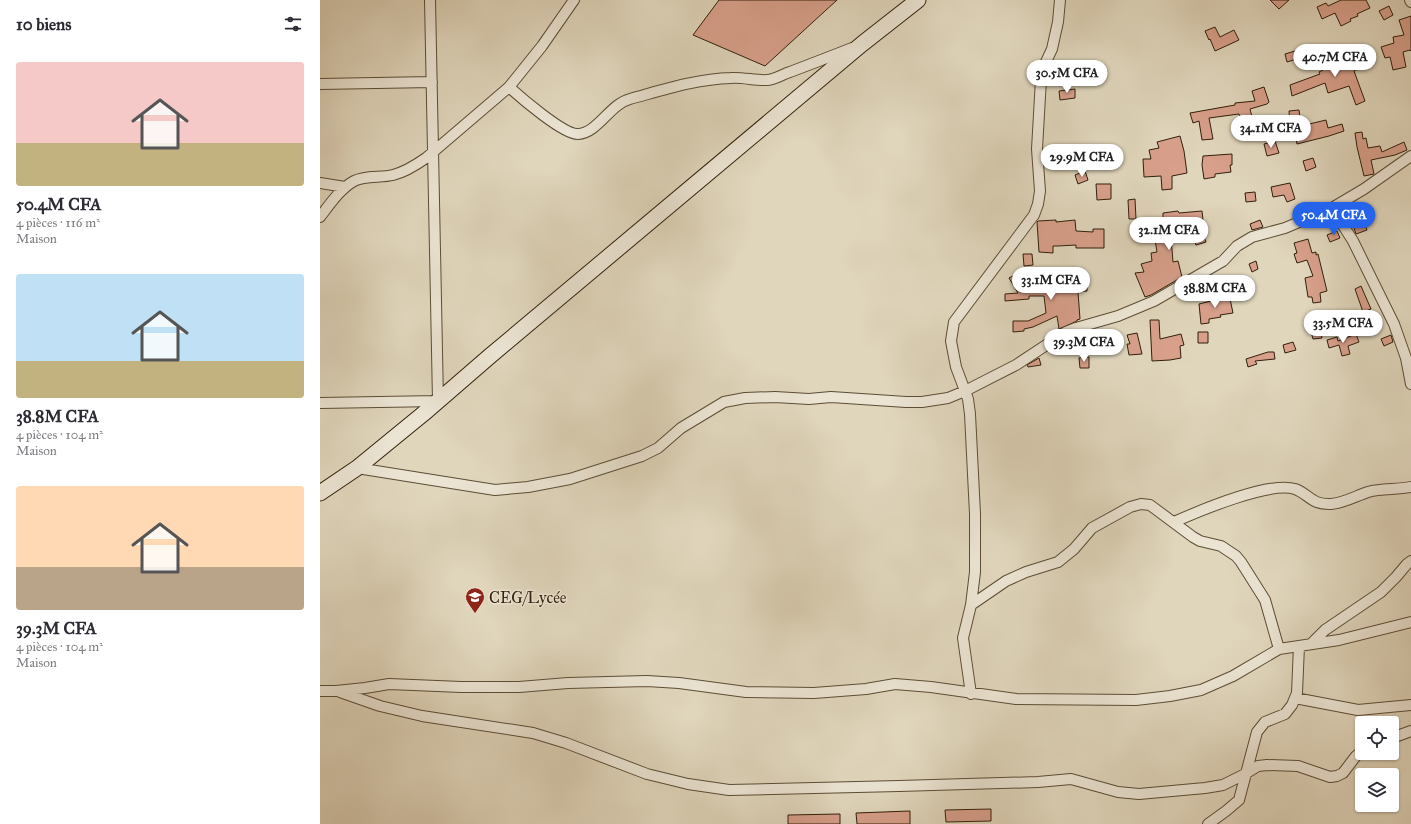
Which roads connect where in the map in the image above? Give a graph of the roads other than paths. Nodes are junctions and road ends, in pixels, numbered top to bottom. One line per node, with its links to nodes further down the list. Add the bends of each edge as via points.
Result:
1 (430, 0): 6 (street)
2 (574, 0): 8 (street)
3 (918, 0): 5 (main road)
4 (1060, 0): 16 (street, via 1052,49 1041,79 1037,149 1040,191 1038,204 1034,215 954,322 951,341 956,367)
5 (862, 44): 8 (street, via 768,80 718,79 628,99 619,103 587,132 578,134 571,133 543,115); 17 (main road)
6 (432, 82): 7 (street); 9 (street)
7 (320, 84)
8 (509, 87): 9 (street)
9 (432, 152): 12 (street, via 400,172 359,179); 17 (street)
10 (1411, 156): 13 (street)
11 (320, 183): 12 (street)
12 (345, 187): 14 (street)
13 (1332, 208): 15 (street, via 1353,241 1394,324 1406,358); 16 (street, via 1285,228 1252,237 1237,246 1223,261 1154,301 1118,316 1066,332 1016,365)
14 (320, 217)
15 (1411, 384)
16 (965, 391): 19 (street, via 948,398 922,402 775,397 724,402 681,428 658,448 642,456 570,479 528,487 495,490); 24 (street, via 970,414 975,514 975,572)
17 (438, 401): 18 (street); 19 (main road)
18 (320, 403)
19 (357, 468): 21 (main road)
20 (1411, 487): 22 (street, via 1368,492 1347,501 1331,504 1319,504 1294,489 1278,488 1249,494)
21 (320, 493)
22 (1174, 522): 24 (street, via 1150,505 1141,504 1130,508 1092,528 1074,549 1058,562 1006,581); 28 (street, via 1193,537 1221,546 1236,556 1265,600)
23 (1410, 560): 26 (street, via 1381,592 1325,630)
24 (971, 605): 31 (street, via 963,638)
25 (1411, 622): 26 (street, via 1359,636)
26 (1312, 643): 27 (street)
27 (1299, 646): 28 (street); 32 (street)
28 (1279, 650): 31 (street, via 1233,676 1201,690 1170,696 1136,700 1050,700)
29 (320, 691): 30 (street)
30 (336, 691): 31 (street, via 390,684 519,687 648,681 746,692 814,693 895,684); 37 (street, via 380,706 422,716 533,733 647,774 688,784 730,790 1071,779 1118,792 1139,794 1211,787)
31 (971, 694)
32 (1295, 698): 33 (street, via 1358,710); 37 (street, via 1285,714 1266,722 1257,732)
33 (1411, 705)
34 (1411, 731): 35 (street)
35 (1399, 735)
36 (1355, 757): 37 (street, via 1343,773 1337,776 1330,777 1298,766 1283,765 1258,766)
37 (1245, 774): 38 (street, via 1239,800)
38 (1208, 824)

